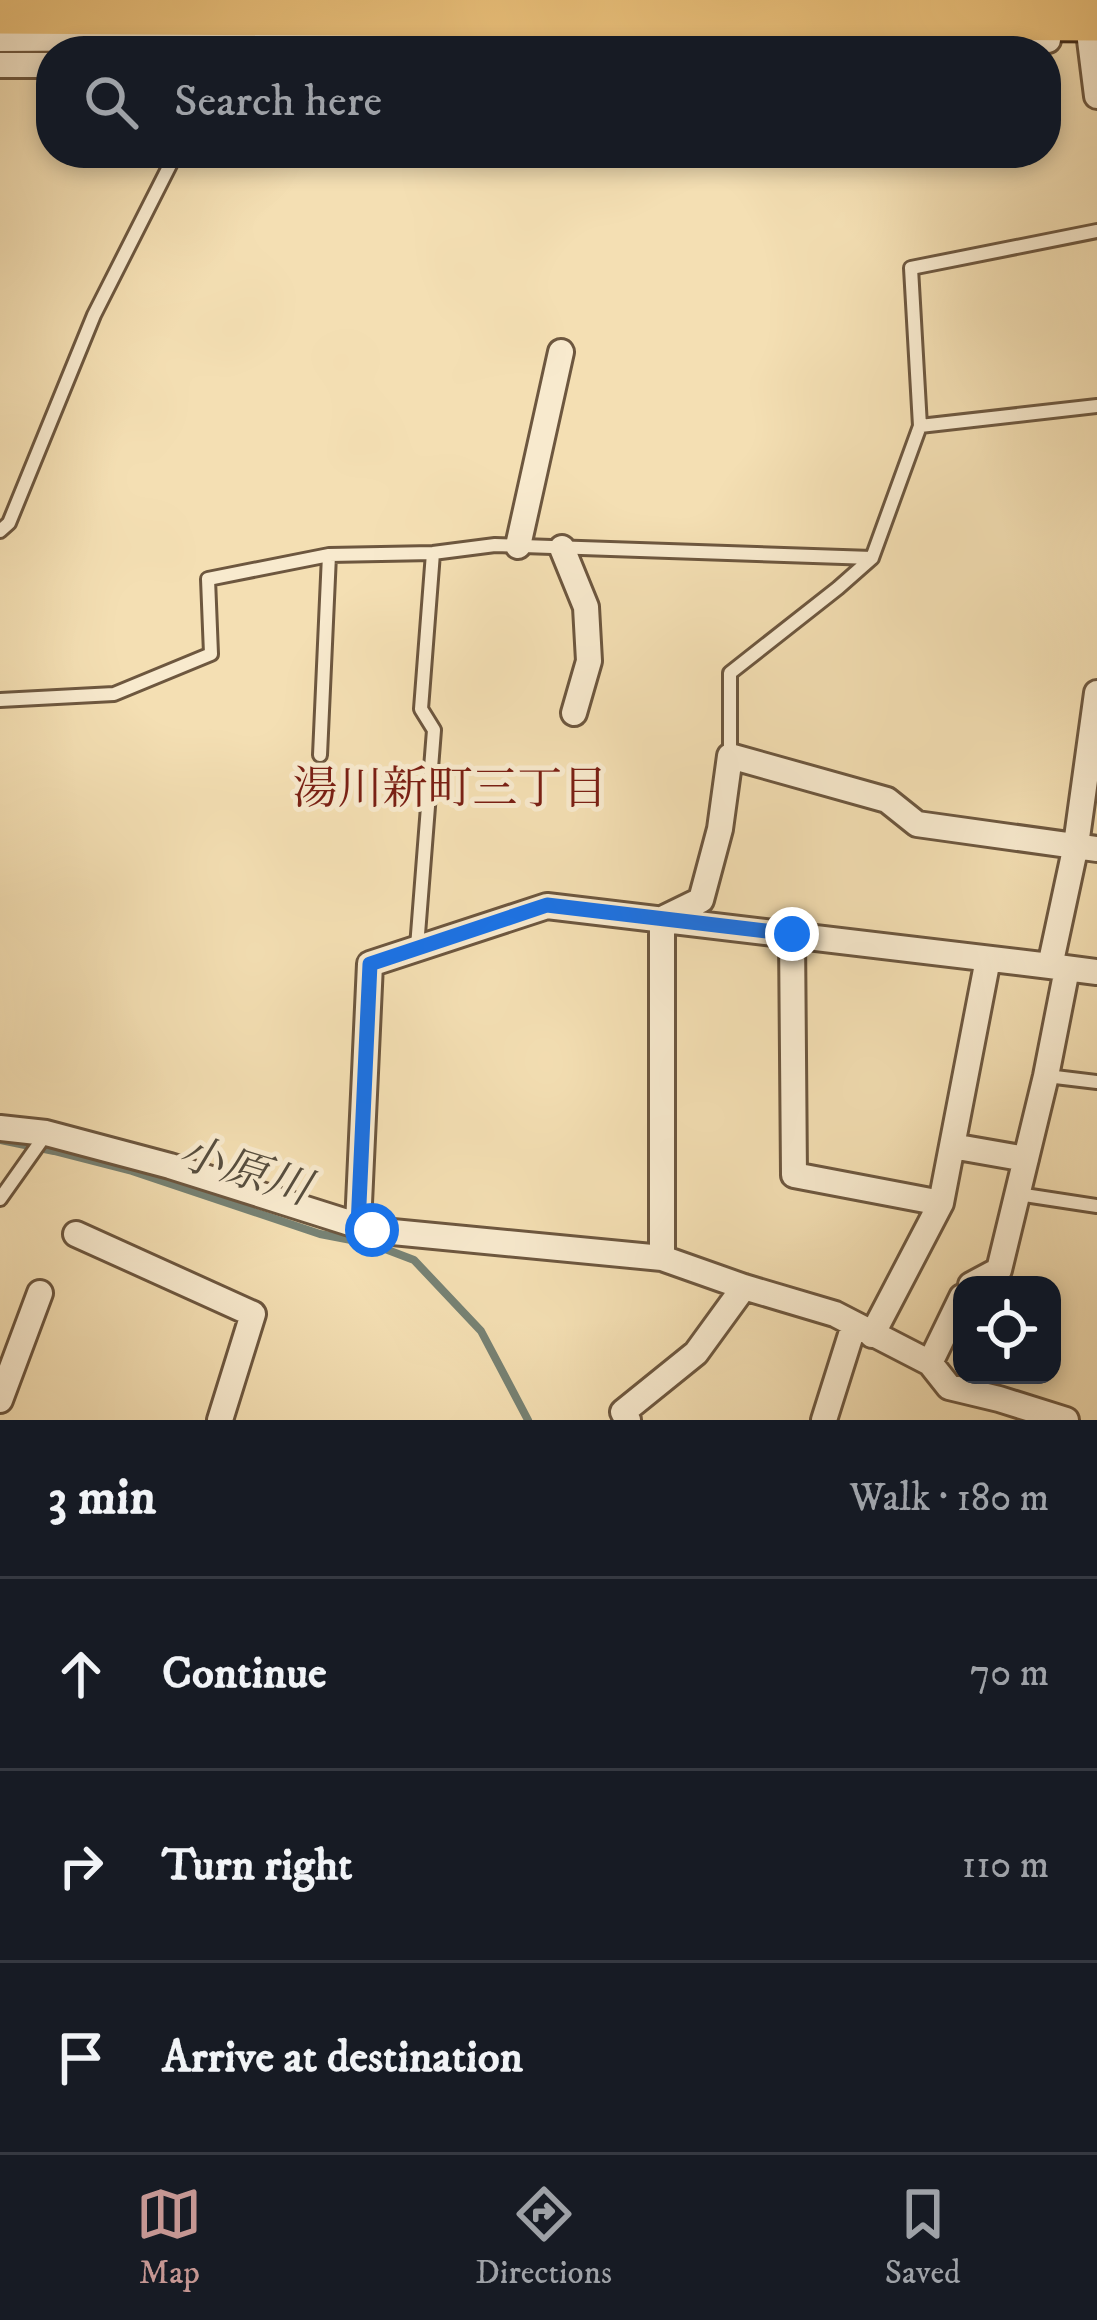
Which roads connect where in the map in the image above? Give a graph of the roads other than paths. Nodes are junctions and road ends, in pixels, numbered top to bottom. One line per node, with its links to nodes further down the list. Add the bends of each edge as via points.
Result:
1 (0, 11): 2 (highway)
2 (354, 25): 3 (highway); 4 (street)
3 (1095, 33): 9 (street)
4 (76, 36)
5 (36, 38): 6 (street)
6 (0, 39)
7 (0, 65): 8 (street)
8 (36, 65)
9 (1097, 96)
10 (168, 168): 15 (lane)
11 (1097, 231): 14 (lane, via 911,268)
12 (561, 352): 16 (street)
13 (1097, 406): 14 (lane)
14 (920, 426): 20 (lane)
15 (0, 531)
16 (518, 546): 17 (lane); 18 (lane)
17 (562, 548): 20 (lane); 23 (street, via 586,607 589,661)
18 (433, 553): 19 (lane); 29 (lane, via 421,709 434,730)
19 (328, 555): 22 (lane, via 208,579 211,654 114,694); 24 (lane)
20 (872, 558): 25 (lane, via 730,673)
21 (1097, 693): 26 (street)
22 (0, 700)
23 (574, 713)
24 (320, 755)
25 (730, 757): 26 (street, via 887,800 917,824); 27 (street, via 701,900)
26 (1086, 847): 31 (street)
27 (662, 919): 28 (street); 29 (street, via 547,905); 45 (street)
28 (792, 934): 30 (street); 41 (street, via 794,1175)
29 (416, 949): 43 (street, via 370,964)
30 (988, 959): 31 (street); 37 (street)
31 (1058, 967): 32 (street); 33 (street)
32 (1097, 972)
33 (1046, 1076): 34 (lane); 38 (street)
34 (1097, 1082)
35 (0, 1128): 36 (street)
36 (46, 1133): 40 (lane); 43 (street)
37 (952, 1146): 38 (street); 41 (street)
38 (1026, 1159): 39 (street)
39 (1018, 1194): 42 (lane); 46 (street, via 999,1270)
40 (0, 1199)
41 (941, 1203): 50 (street)
42 (1097, 1206)
43 (358, 1226): 45 (street)
44 (76, 1234): 54 (street, via 253,1314)
45 (662, 1258): 47 (street)
46 (988, 1276)
47 (744, 1287): 50 (street); 55 (street, via 696,1352 623,1412)
48 (40, 1293): 52 (street)
49 (953, 1316): 51 (street)
50 (863, 1330): 51 (street); 56 (street)
51 (930, 1363): 53 (street, via 949,1387)
52 (0, 1400)
53 (996, 1409): 57 (street)
54 (220, 1420)
55 (628, 1420)
56 (824, 1420)
57 (1066, 1420)

